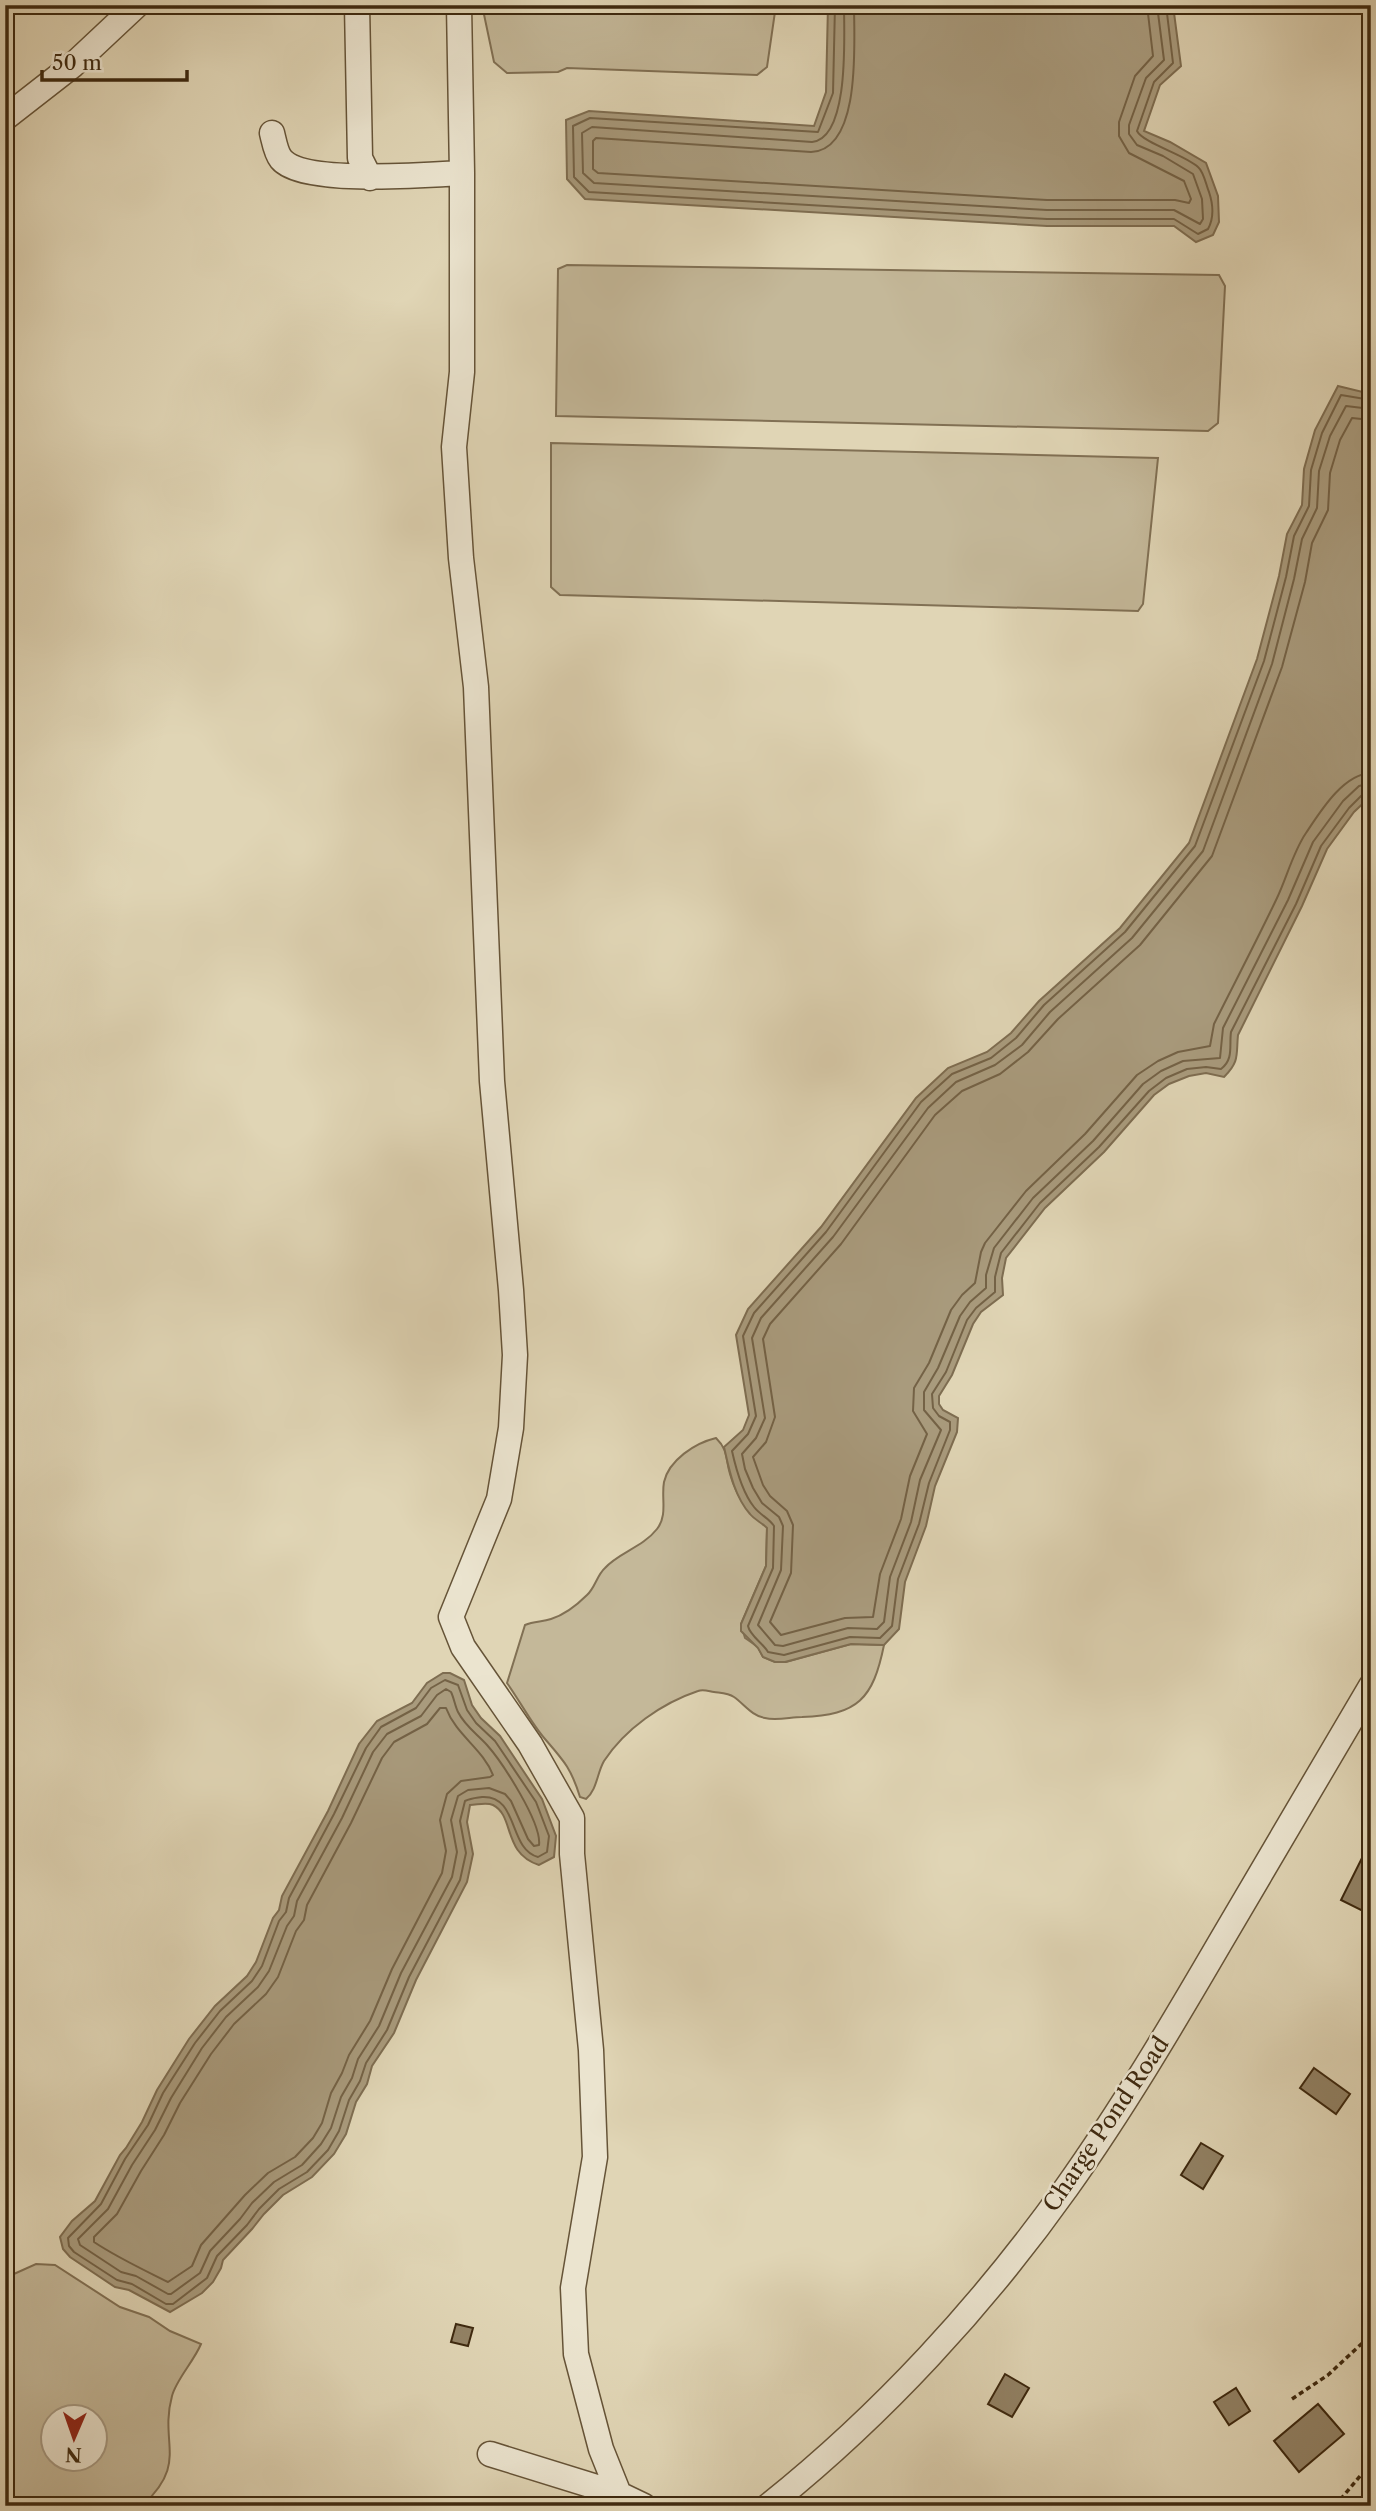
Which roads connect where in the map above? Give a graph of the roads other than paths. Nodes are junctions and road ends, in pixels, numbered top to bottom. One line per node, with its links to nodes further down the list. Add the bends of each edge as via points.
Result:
1 (137, 5): 4 (street)
2 (357, 5): 7 (street, via 360,158)
3 (459, 5): 6 (street)
4 (5, 118)
5 (272, 133): 7 (street, via 280,159 297,171)
6 (462, 173): 7 (street); 10 (street, via 462,372 454,446 476,687 492,1081 514,1354 511,1428 499,1499 451,1617 463,1647 530,1744 572,1818 595,2157 573,2288 576,2354 601,2449)
7 (370, 178)
8 (1371, 1686): 12 (street, Charge Pond Road, via 1150,2061 1054,2204 1010,2263 914,2371 863,2423)
9 (490, 2454): 10 (street)
10 (619, 2494): 11 (street)
11 (644, 2506)
12 (768, 2506)

